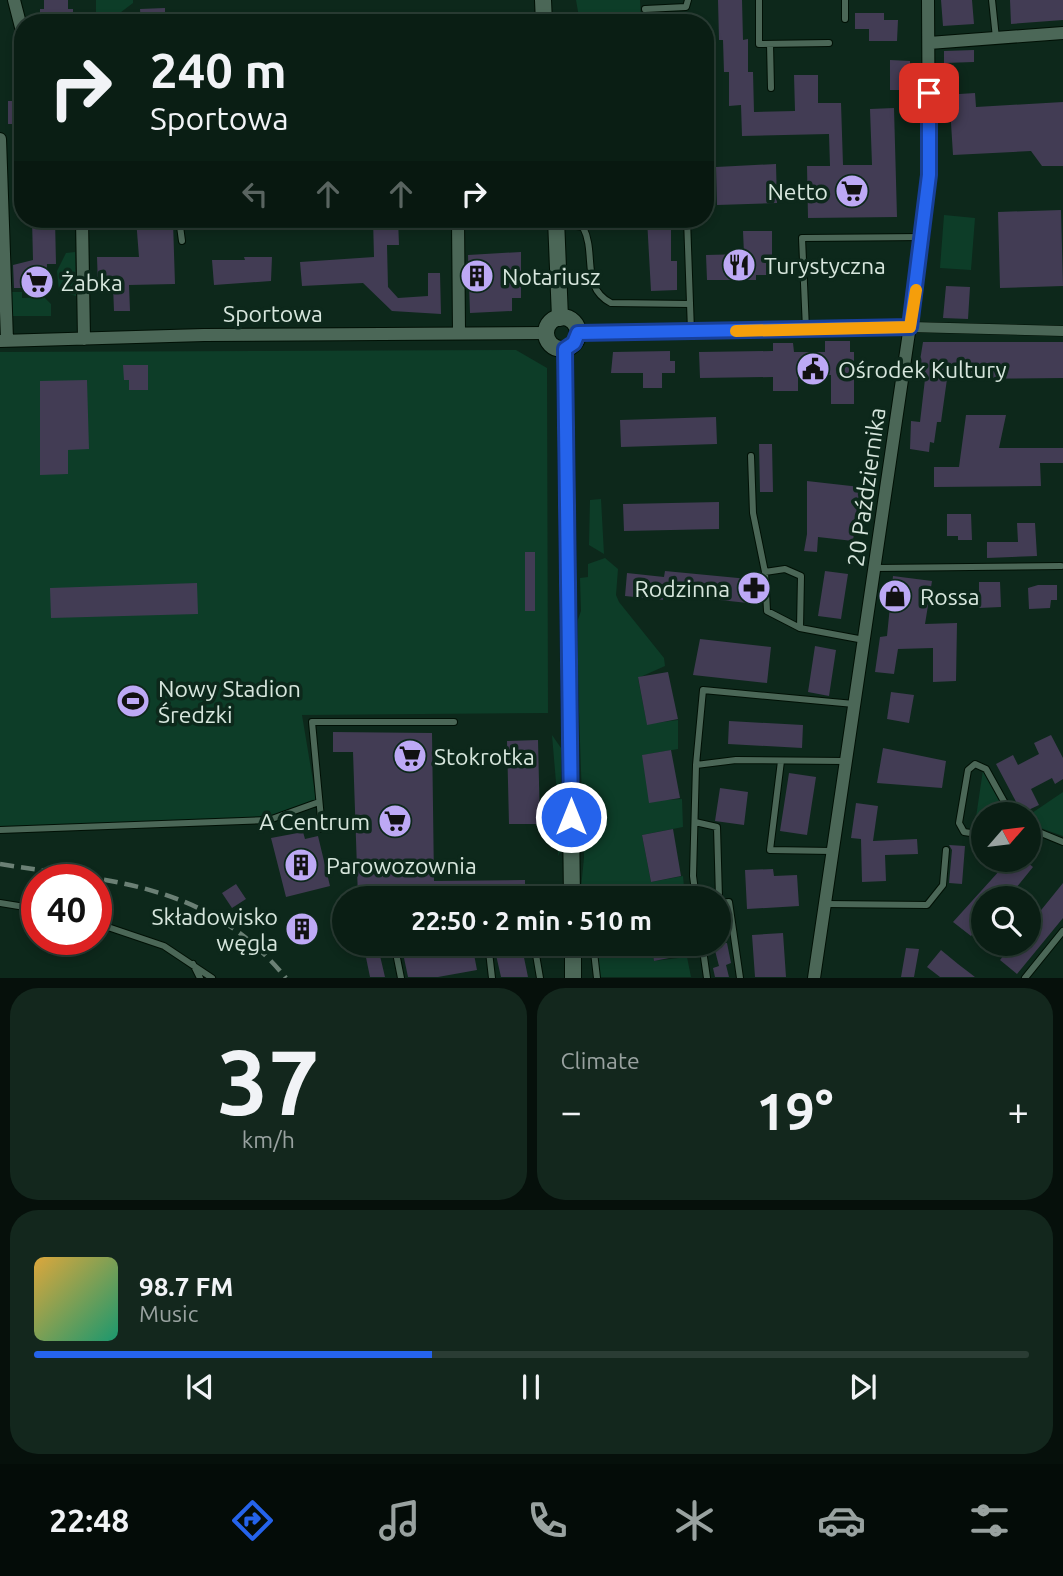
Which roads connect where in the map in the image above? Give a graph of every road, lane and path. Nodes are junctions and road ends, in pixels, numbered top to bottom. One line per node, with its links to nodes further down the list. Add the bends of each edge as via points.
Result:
1 (688, 0): 6 (lane, via 686,8)
2 (758, 0): 12 (lane, via 759,44)
3 (845, 0): 7 (lane)
4 (928, 0): 11 (street, 20 Października)
5 (992, 0): 9 (lane)
6 (645, 9)
7 (845, 19)
8 (1063, 33): 9 (street)
9 (996, 38): 11 (street)
10 (829, 43): 12 (lane)
11 (929, 43): 21 (street, 20 Października, via 929,175)
12 (770, 44): 13 (lane)
13 (771, 88)
14 (0, 139): 33 (street)
15 (82, 228): 32 (street)
16 (180, 228): 22 (lane)
17 (458, 228): 29 (street)
18 (556, 228): 24 (street)
19 (584, 228): 23 (lane, via 589,237 592,282 601,298 611,303)
20 (687, 228): 23 (lane)
21 (923, 237): 25 (street, 20 Października); 27 (lane, via 802,238)
22 (182, 242)
23 (690, 303): 26 (lane)
24 (561, 318): 30 (street, via 551,323); 31 (street, via 572,321)
25 (910, 327): 27 (street); 28 (street); 37 (street, 20 Października)
26 (691, 331): 27 (street); 31 (street)
27 (806, 331)
28 (1063, 331)
29 (459, 332): 30 (street, Sportowa); 32 (street, Sportowa)
30 (547, 332): 34 (street, via 552,345)
31 (578, 333): 34 (street)
32 (84, 339): 33 (street, Sportowa)
33 (3, 340)
34 (565, 349): 56 (street)
35 (751, 456): 38 (lane, via 752,513)
36 (1061, 566): 37 (lane)
37 (875, 568): 40 (street, 20 Października)
38 (765, 572): 39 (lane, via 767,611); 39 (lane, via 785,569 801,576)
39 (800, 628): 40 (lane)
40 (864, 640): 41 (street, 20 Października)
41 (854, 704): 44 (street, 20 Października); 45 (lane, via 703,690)
42 (454, 722): 46 (lane, via 312,722)
43 (781, 761): 44 (lane); 45 (lane); 55 (lane, via 770,850)
44 (845, 761): 55 (street, 20 Października)
45 (696, 765): 48 (lane)
46 (319, 802): 49 (lane); 50 (lane, via 269,820)
47 (1004, 802): 52 (lane, via 986,769 975,764 968,770 959,823 964,832)
48 (695, 822): 57 (lane); 58 (lane, via 717,827)
49 (322, 829)
50 (0, 830)
51 (1041, 832): 53 (lane)
52 (971, 833)
53 (1063, 842)
54 (946, 850): 60 (lane, via 943,885 927,905)
55 (832, 851): 60 (street, 20 Października)
56 (572, 886)
57 (694, 886)
58 (719, 886)
59 (0, 904): 61 (lane)
60 (824, 904): 84 (street, 20 Października)
61 (21, 907)
62 (731, 916): 66 (lane)
63 (112, 928): 73 (lane, via 164,946)
64 (1063, 931): 85 (lane)
65 (744, 934): 66 (lane)
66 (734, 936): 83 (lane)
67 (397, 956): 77 (lane)
68 (489, 956): 78 (lane)
69 (536, 956): 79 (lane)
70 (573, 956): 80 (street)
71 (594, 956): 81 (lane)
72 (704, 956): 82 (lane)
73 (191, 961): 74 (lane); 75 (lane); 76 (lane)
74 (194, 978)
75 (200, 978)
76 (212, 978)
77 (401, 978)
78 (492, 978)
79 (540, 978)
80 (573, 978)
81 (597, 978)
82 (707, 978)
83 (740, 978)
84 (814, 978)
85 (1025, 978)

